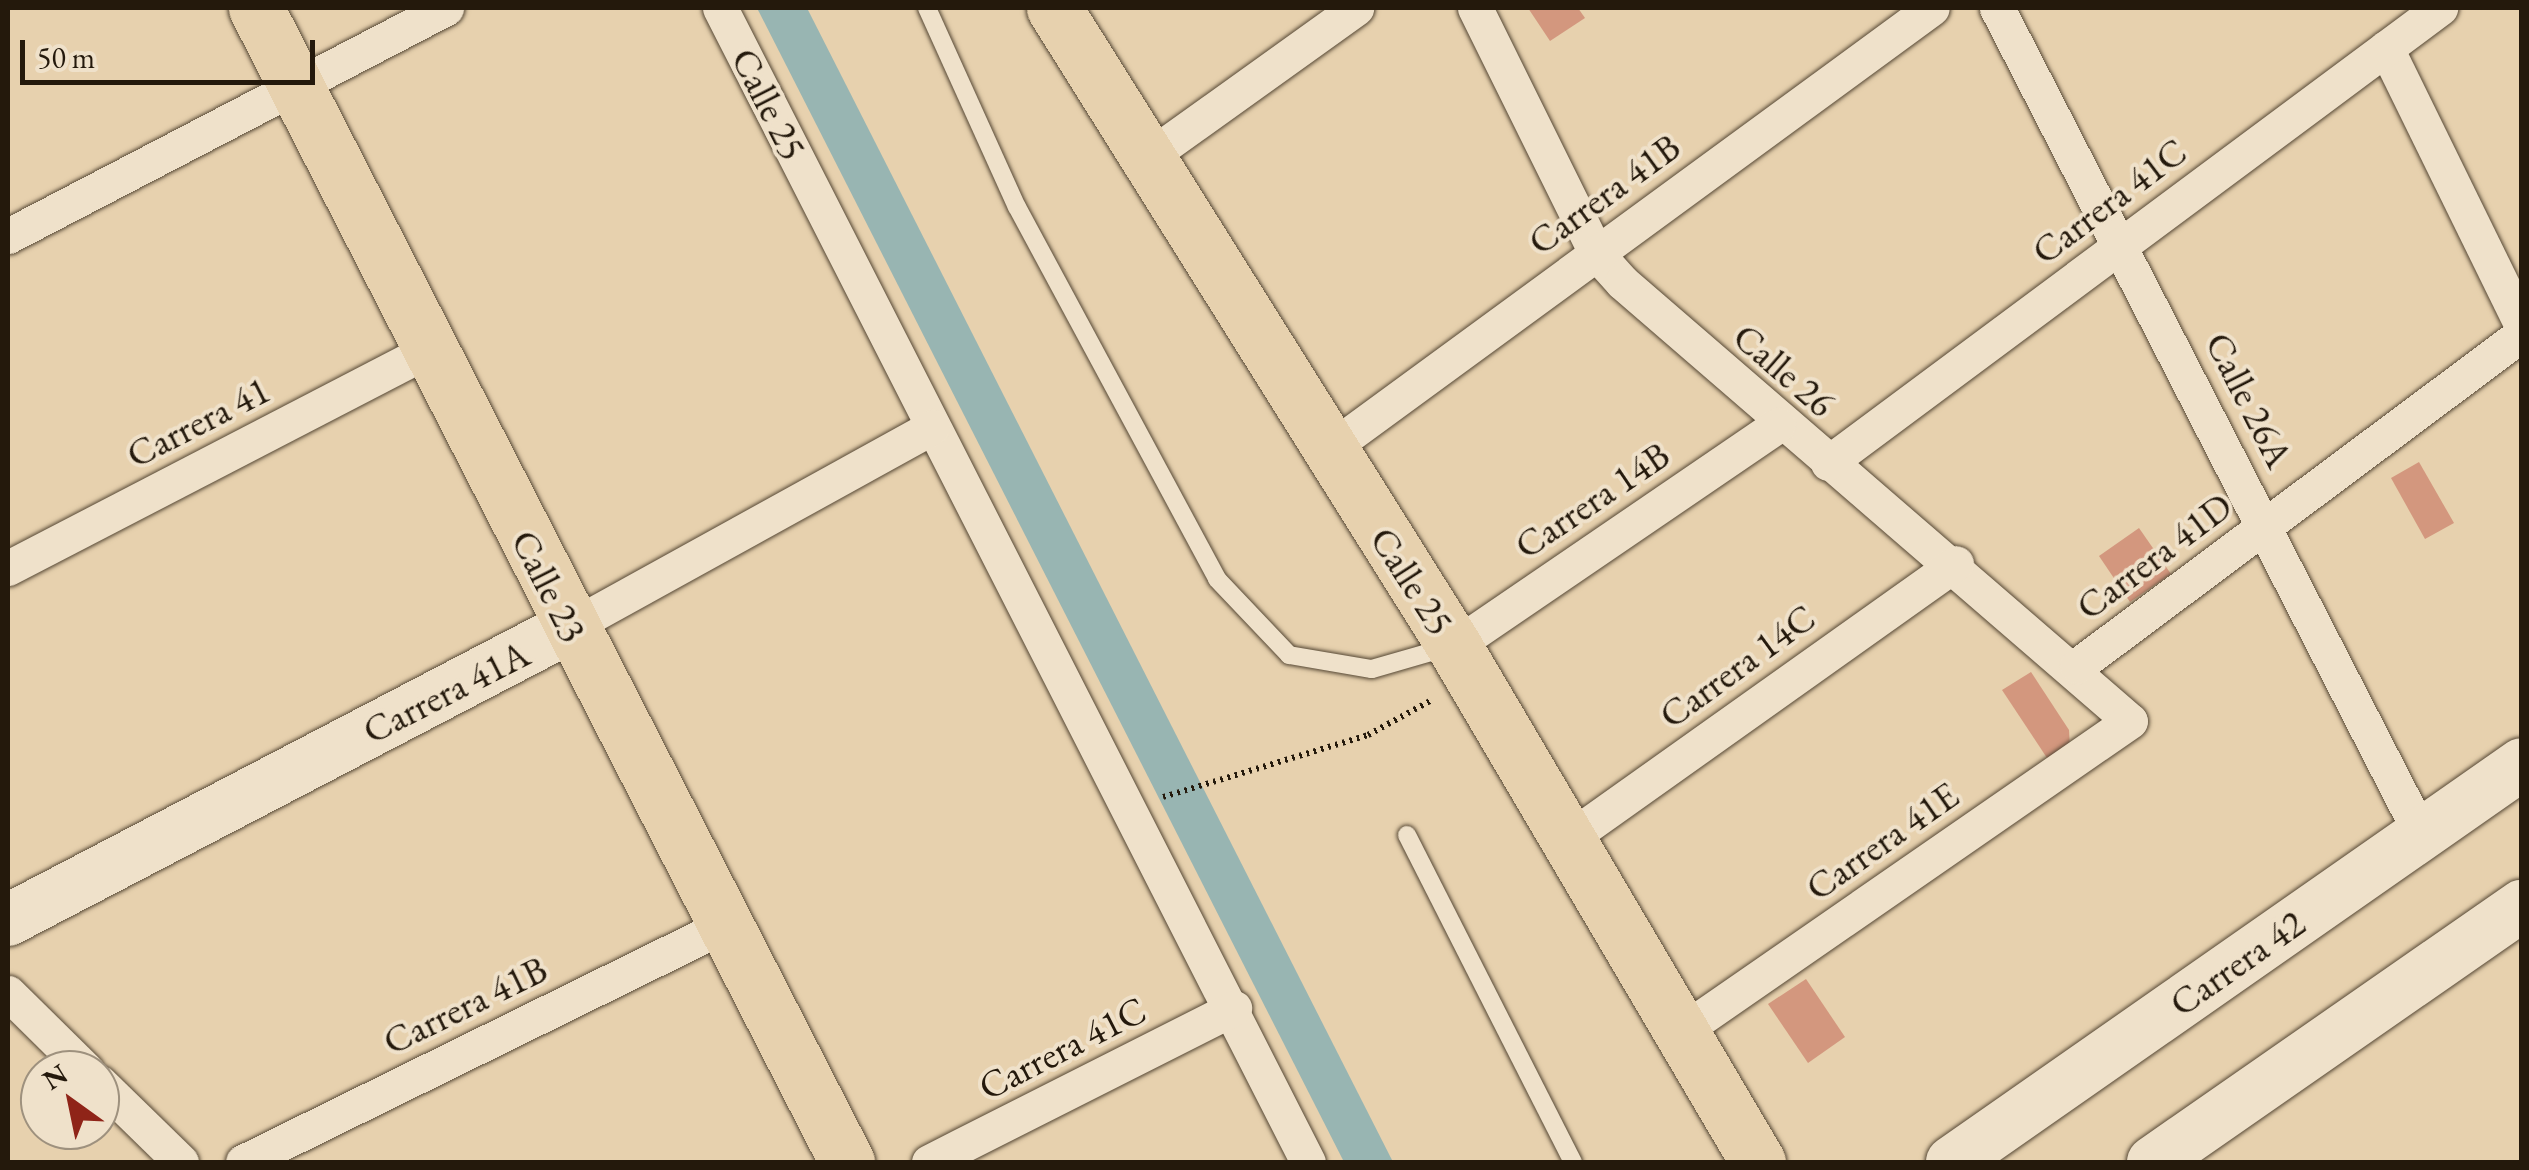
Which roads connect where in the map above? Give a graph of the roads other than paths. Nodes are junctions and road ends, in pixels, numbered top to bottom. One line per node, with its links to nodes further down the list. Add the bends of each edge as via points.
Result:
1 (256, 8): 12 (main road, Calle 23)
2 (446, 8): 12 (street)
3 (720, 8): 20 (street, Calle 25)
4 (927, 8): 27 (lane, via 1017,206 1217,579 1289,655 1372,669)
5 (1054, 8): 13 (main road, Calle 25)
6 (1356, 8): 13 (street)
7 (1475, 8): 16 (street, Calle 26)
8 (1932, 8): 16 (street, Carrera 41B)
9 (1997, 8): 15 (street, Calle 26A)
10 (2440, 8): 11 (street, Carrera 41C)
11 (2386, 48): 15 (street, Carrera 41C); 17 (street)
12 (297, 88): 14 (street); 18 (main road, Calle 23)
13 (1144, 160): 21 (main road, Calle 25)
14 (8, 236)
15 (2121, 245): 22 (street, Carrera 41C); 23 (street, Calle 26A)
16 (1596, 253): 19 (street, Calle 26); 21 (street, Carrera 41B)
17 (2522, 330): 23 (street, Carrera 41D)
18 (427, 351): 25 (street, Carrera 41); 26 (main road, Calle 23)
19 (1778, 425): 22 (street, Calle 26); 27 (street, Carrera 14B)
20 (932, 426): 26 (street, Carrera 41A); 38 (street, Calle 25)
21 (1328, 450): 27 (main road, Calle 25)
22 (1828, 463): 24 (street, Calle 26)
23 (2266, 525): 28 (street, Carrera 41D); 31 (street, Calle 26A)
24 (1956, 563): 28 (street, Calle 26); 33 (street, Carrera 14C)
25 (8, 568)
26 (570, 628): 35 (street, Carrera 41A); 36 (main road, Calle 23)
27 (1463, 662): 33 (main road, Calle 25)
28 (2077, 666): 29 (street, Calle 26)
29 (2130, 722): 39 (street, Carrera 41E)
30 (2522, 764): 31 (street, Carrera 42)
31 (2422, 834): 49 (street, Carrera 42)
32 (1407, 835): 47 (lane)
33 (1568, 840): 39 (main road, Calle 25)
34 (2522, 906): 50 (street)
35 (8, 920)
36 (725, 925): 43 (street, Carrera 41B); 44 (main road, Calle 23)
37 (8, 993): 40 (street)
38 (1234, 1008): 45 (street, Carrera 41C); 46 (street, Calle 25)
39 (1682, 1031): 48 (main road, Calle 25)
40 (66, 1050)
41 (120, 1102): 42 (street)
42 (182, 1162)
43 (243, 1162)
44 (847, 1162)
45 (928, 1162)
46 (1308, 1162)
47 (1573, 1162)
48 (1758, 1162)
49 (1952, 1162)
50 (2153, 1162)

